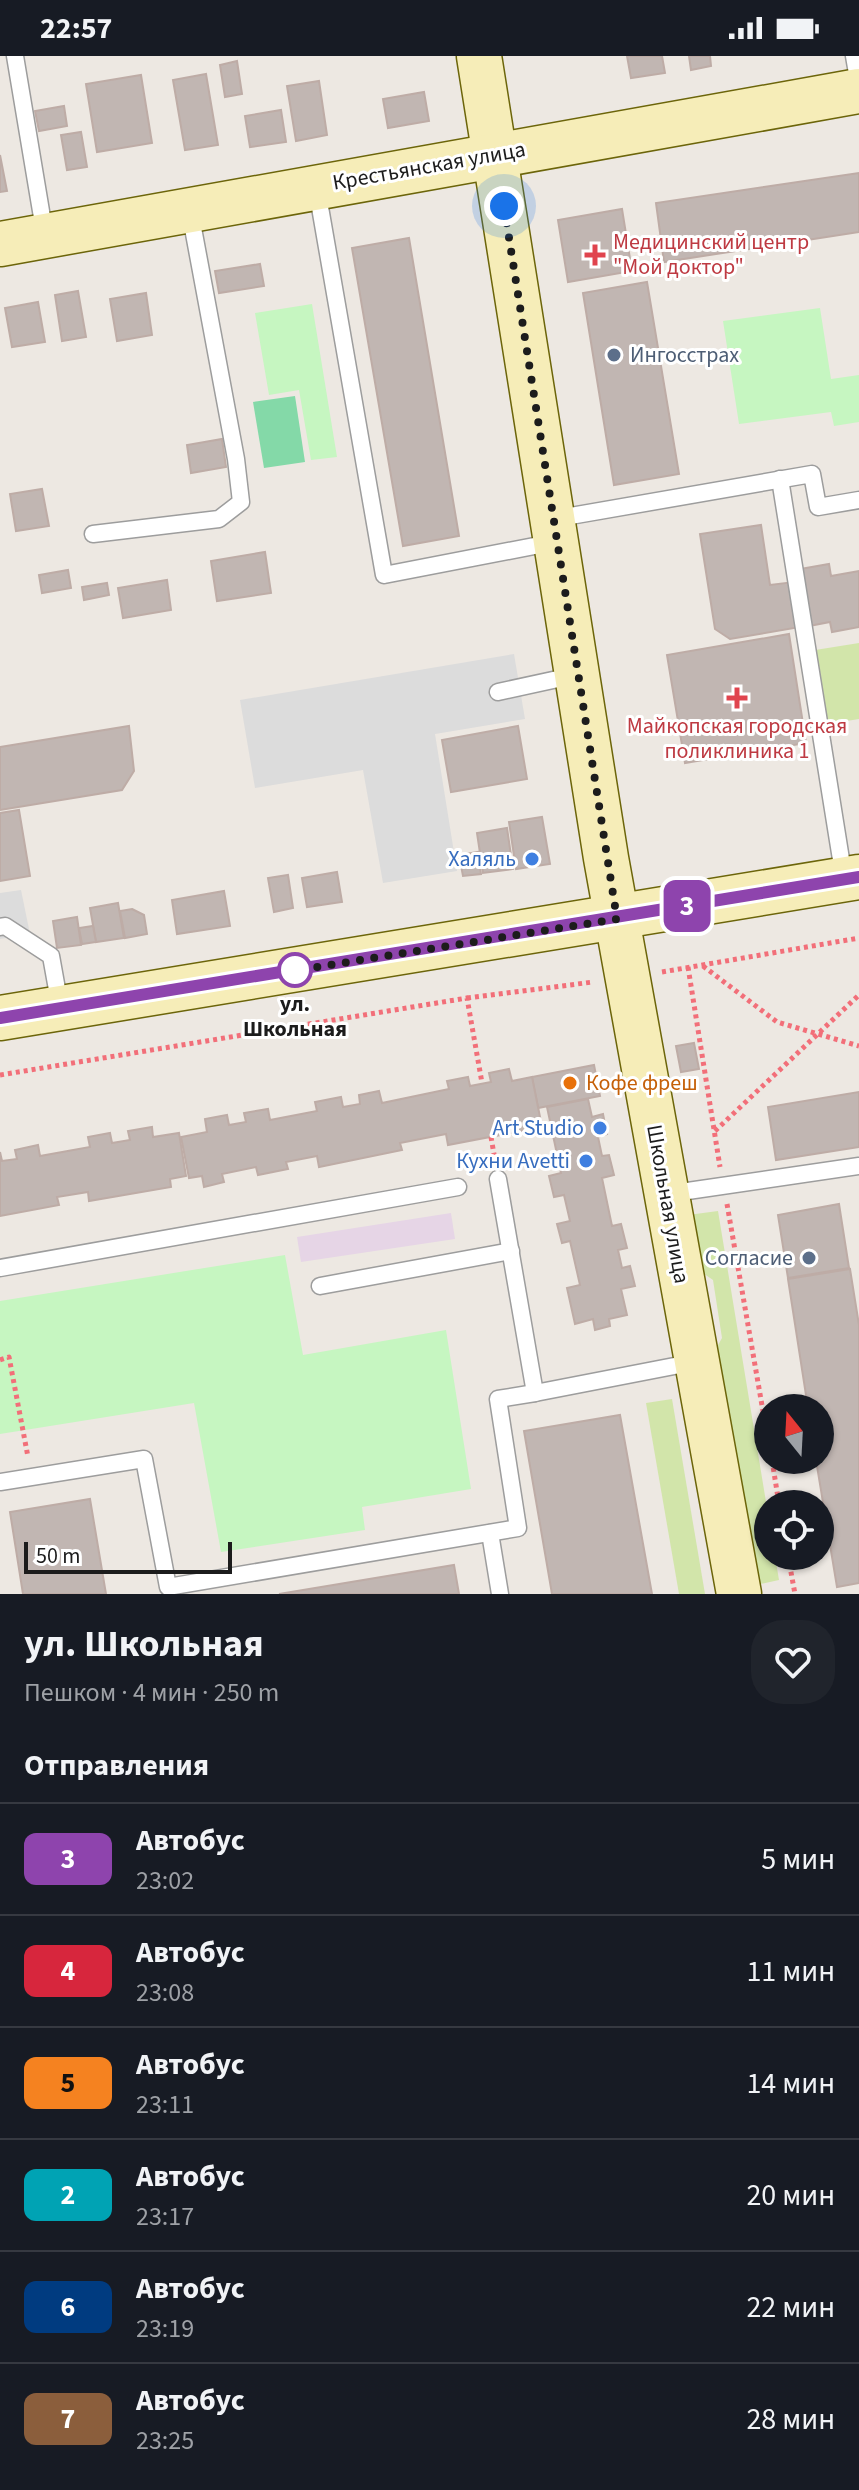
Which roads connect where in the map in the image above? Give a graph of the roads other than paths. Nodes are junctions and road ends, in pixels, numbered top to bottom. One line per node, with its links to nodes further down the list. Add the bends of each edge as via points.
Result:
1 (15, 56): 8 (lane)
2 (479, 56): 5 (street, Школьная улица)
3 (854, 56): 4 (lane)
4 (859, 88): 5 (street, Крестьянская улица)
5 (496, 156): 6 (street, Крестьянская улица); 12 (street, Школьная улица)
6 (316, 185): 7 (street, Крестьянская улица); 12 (lane, via 384,575)
7 (189, 210): 8 (street, Крестьянская улица); 13 (lane, via 241,502 219,519)
8 (45, 235): 9 (street, Крестьянская улица)
9 (0, 244)
10 (780, 479): 11 (lane, via 812,474 818,507); 12 (lane); 16 (lane)
11 (859, 500)
12 (555, 530): 14 (street, Школьная улица)
13 (93, 534)
14 (577, 674): 15 (lane); 17 (street, Школьная улица)
15 (498, 692)
16 (851, 878): 17 (street)
17 (617, 919): 19 (street); 24 (street, Школьная улица)
18 (0, 927): 19 (lane, via 51,956)
19 (61, 1008): 20 (street)
20 (0, 1018)
21 (859, 1166): 24 (lane)
22 (498, 1179): 25 (lane)
23 (458, 1187): 26 (lane)
24 (665, 1194): 28 (street, Школьная улица)
25 (511, 1251): 27 (lane); 29 (lane)
26 (0, 1268)
27 (320, 1286)
28 (696, 1361): 29 (lane); 33 (street, Школьная улица)
29 (535, 1393): 31 (lane, via 498,1399 518,1528)
30 (0, 1482): 31 (lane, via 144,1459 168,1587)
31 (490, 1533): 32 (lane)
32 (500, 1594)
33 (739, 1594)

